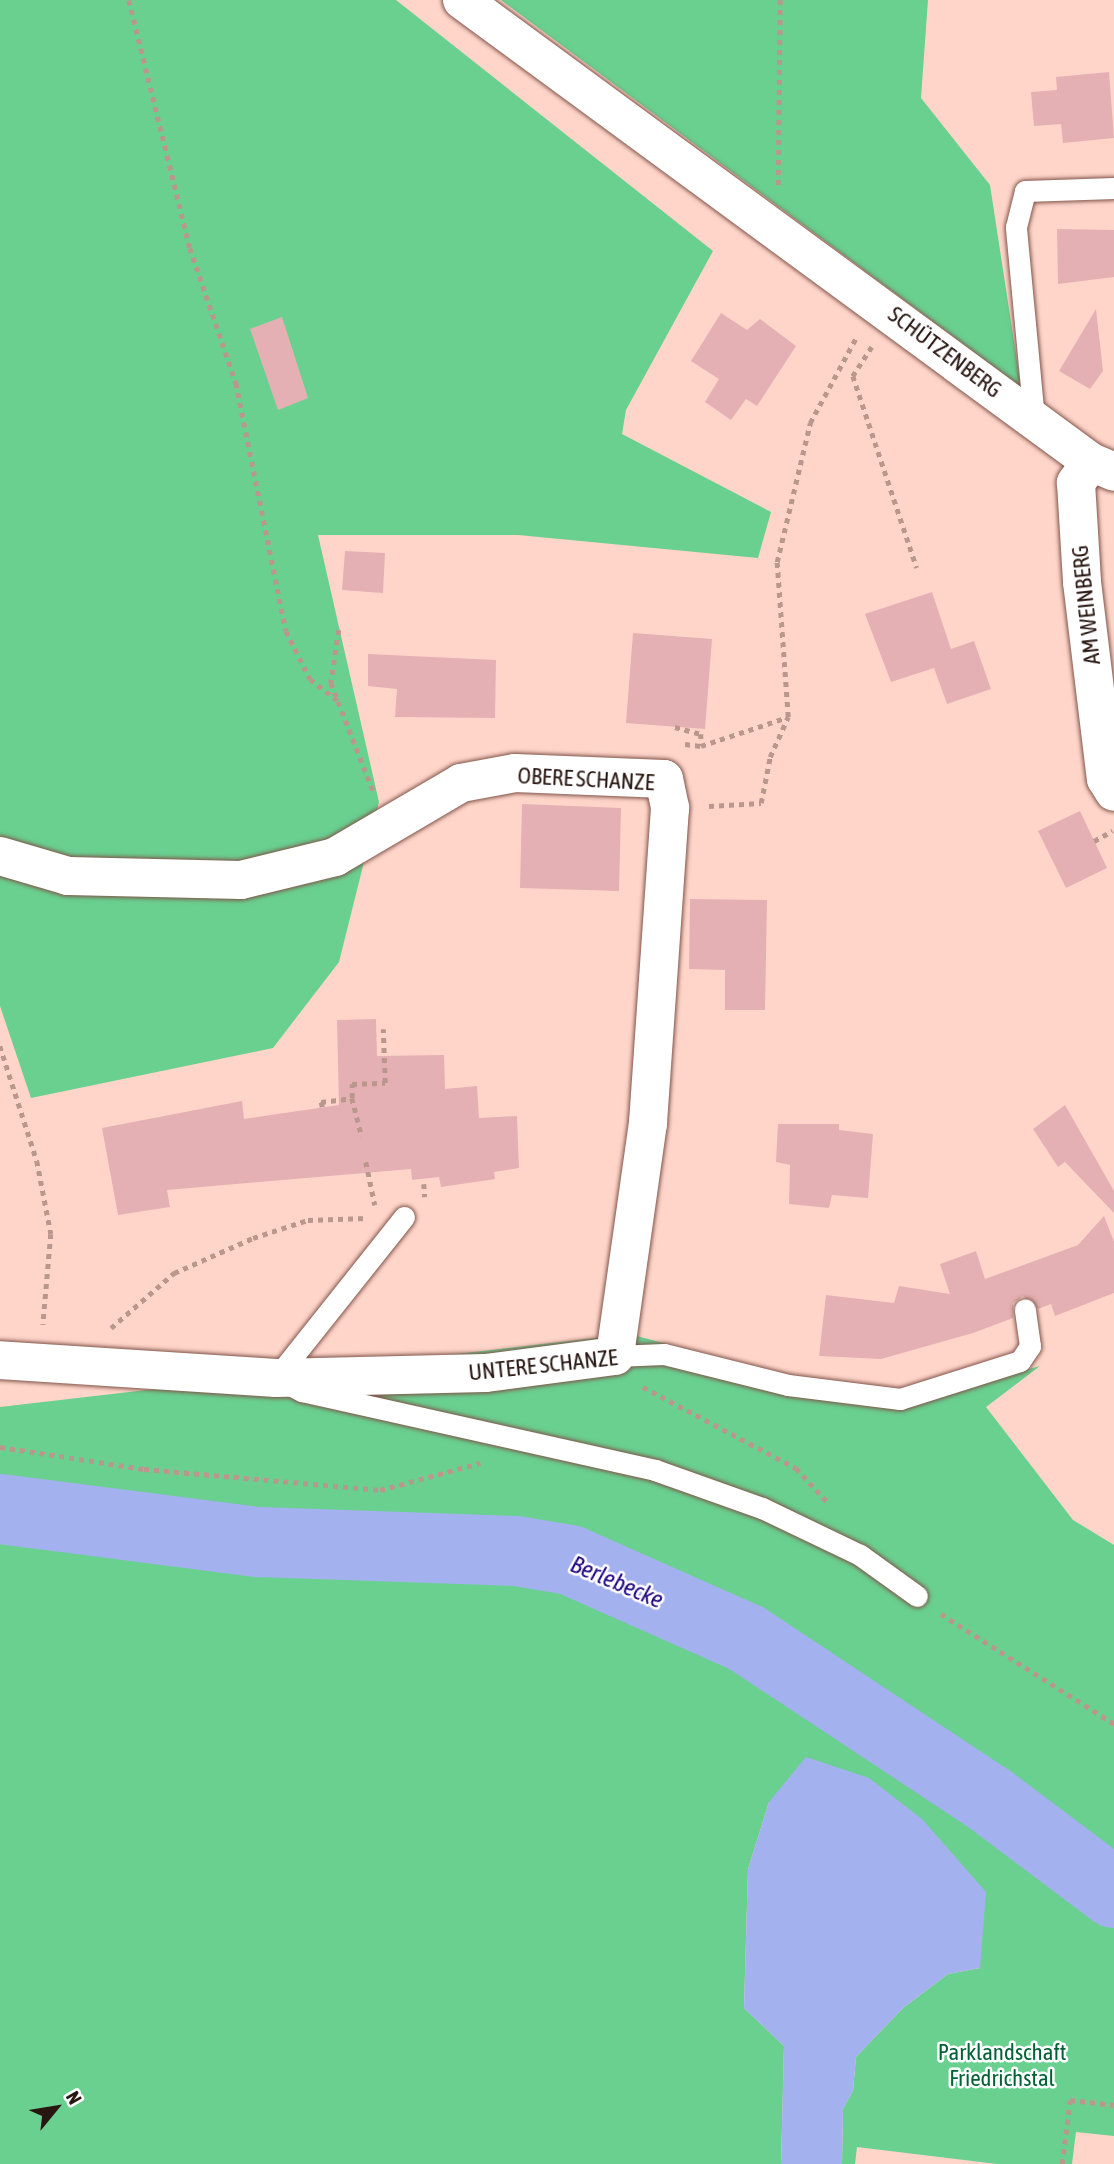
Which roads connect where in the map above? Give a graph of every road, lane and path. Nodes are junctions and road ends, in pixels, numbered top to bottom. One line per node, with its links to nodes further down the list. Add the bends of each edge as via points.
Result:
1 (129, 0): 11 (path, via 190,248 236,383 286,631 310,679)
2 (462, 0): 5 (street, SCHÜTZENBERG)
3 (780, 0): 5 (path)
4 (1114, 188): 7 (lane, via 1025,191 1016,227)
5 (778, 228): 6 (street, SCHÜTZENBERG)
6 (885, 308): 7 (street, SCHÜTZENBERG); 9 (path, via 853,376); 12 (path, via 810,423 777,562)
7 (1034, 419): 8 (street, SCHÜTZENBERG)
8 (1102, 467): 14 (street, AM WEINBERG, via 1076,483 1082,582 1106,779)
9 (917, 568)
10 (339, 630): 11 (path, via 331,683)
11 (338, 701): 16 (path)
12 (788, 717): 13 (path, via 701,746 701,734); 15 (path, via 770,757 761,803)
13 (675, 727)
14 (1114, 792)
15 (670, 808): 16 (street, OBERE SCHANZE, via 664,779 515,773 461,783); 29 (street, OBERE SCHANZE, via 648,1123)
16 (384, 828): 19 (street, OBERE SCHANZE, via 335,857 241,880 68,876)
17 (1114, 830): 18 (path)
18 (1094, 841)
19 (0, 856)
20 (383, 1030): 22 (path, via 385,1083 352,1084)
21 (0, 1046): 31 (path, via 37,1161 51,1234)
22 (352, 1098): 23 (path, via 321,1102); 24 (path)
23 (322, 1107)
24 (362, 1137)
25 (366, 1161): 31 (path, via 377,1218 308,1220 174,1273)
26 (424, 1184): 27 (path, via 426,1215)
27 (404, 1217): 32 (lane)
28 (1025, 1309): 29 (lane, UNTERE SCHANZE, via 1030,1346 1020,1362 900,1399 788,1385 664,1354)
29 (615, 1356): 32 (street, UNTERE SCHANZE, via 485,1374); 35 (path, via 631,1381 796,1468 855,1534)
30 (0, 1360): 31 (street, UNTERE SCHANZE)
31 (55, 1364): 32 (street, UNTERE SCHANZE)
32 (276, 1378): 33 (lane, via 302,1391)
33 (533, 1445): 34 (path, via 416,1485 380,1490 144,1469); 35 (lane, via 655,1470 762,1508)
34 (0, 1447)
35 (860, 1555): 36 (lane)
36 (916, 1596): 37 (path)
37 (1114, 1724)
38 (1114, 2105): 39 (path, via 1070,2100)
39 (1062, 2164)

